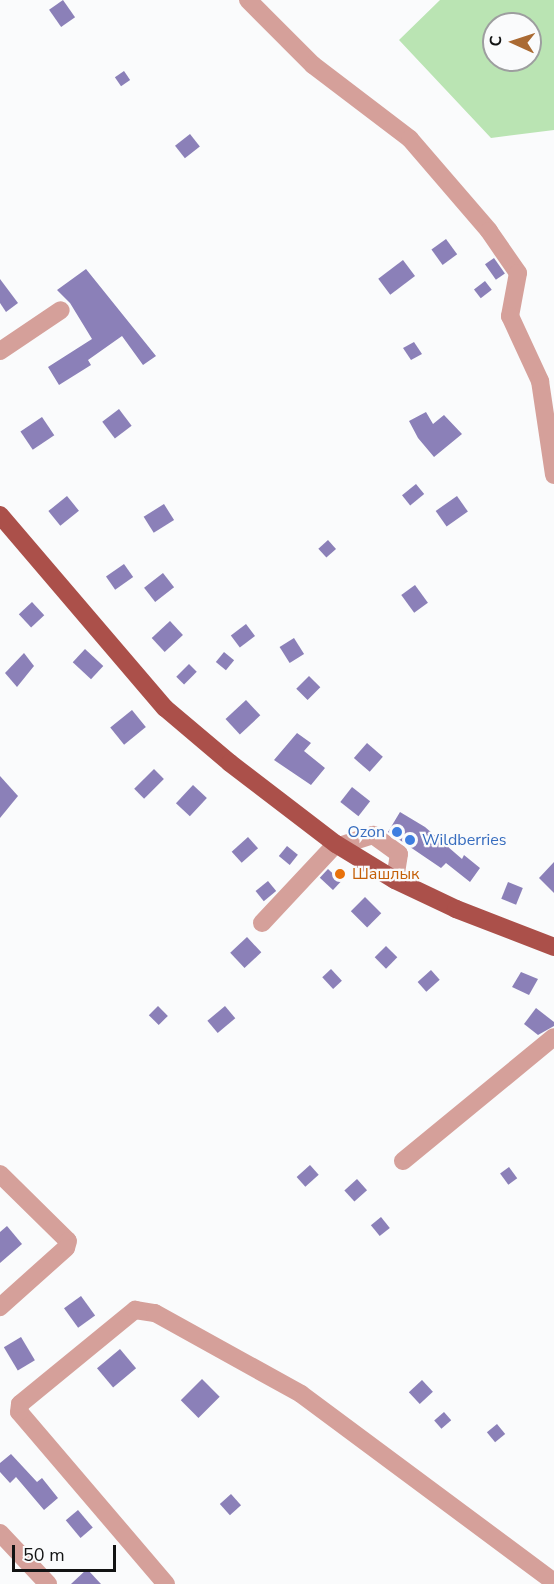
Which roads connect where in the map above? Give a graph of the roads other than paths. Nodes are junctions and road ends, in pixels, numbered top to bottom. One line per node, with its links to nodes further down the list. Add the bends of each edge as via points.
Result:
1 (248, 0): 4 (lane, via 313,65 410,139 489,231 518,273 510,316 540,381)
2 (61, 310): 3 (lane)
3 (0, 351)
4 (554, 475)
5 (0, 515): 6 (main road, via 165,708)
6 (338, 845): 7 (main road); 7 (lane, via 373,836 399,854); 8 (lane)
7 (395, 880): 9 (main road, via 456,909)
8 (262, 923)
9 (554, 947)
10 (554, 1037): 11 (lane)
11 (404, 1161)
12 (0, 1174): 13 (lane, via 68,1242)
13 (0, 1306)
14 (0, 1533): 16 (lane)
15 (554, 1582): 17 (lane, via 301,1394 155,1313 135,1310 20,1404 19,1412)
16 (48, 1584)
17 (166, 1584)

